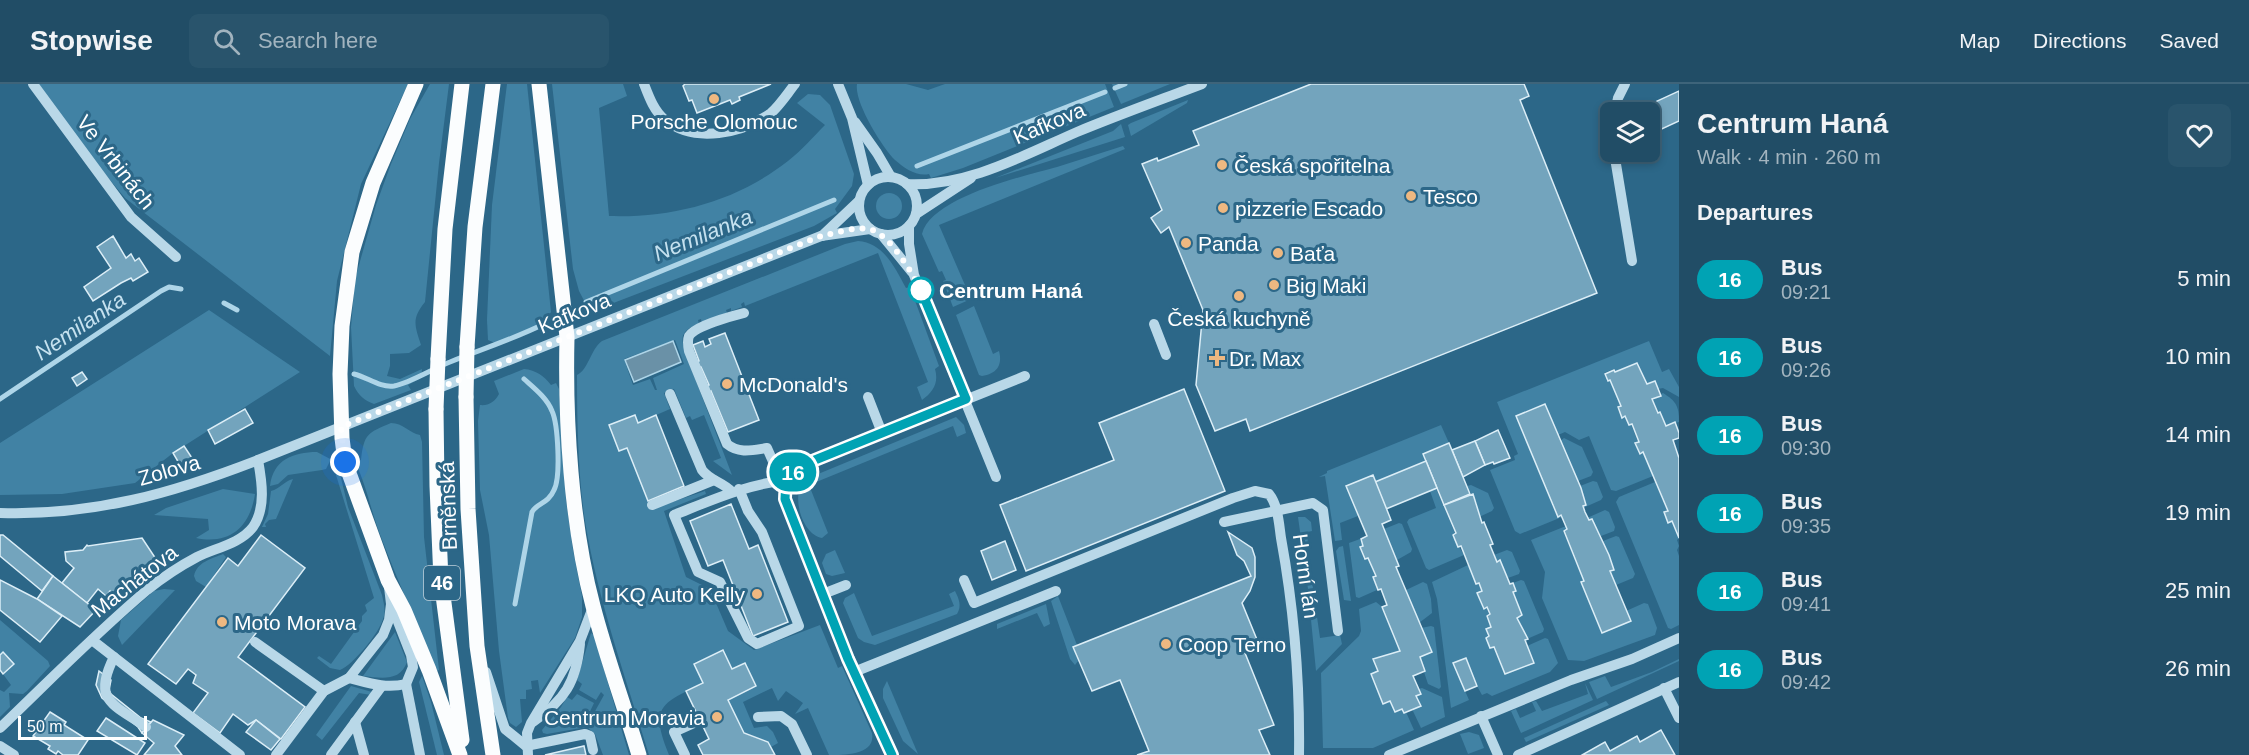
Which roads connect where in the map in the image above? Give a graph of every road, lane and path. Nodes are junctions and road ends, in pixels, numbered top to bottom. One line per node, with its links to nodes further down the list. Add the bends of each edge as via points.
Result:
1 (33, 84): 24 (street, Ve Vrbinách, via 131,217)
2 (417, 84): 35 (main road, via 373,183 352,252 342,326)
3 (462, 84): 83 (main road, Brněnská / 46, bridge, via 445,229 436,409 441,580)
4 (493, 84): 57 (main road, Brněnská / 46, bridge, via 475,226 467,347 469,520)
5 (539, 84): 29 (main road)
6 (644, 84): 7 (street, via 653,106 665,119 677,127 709,133 727,132 758,121 773,111)
7 (795, 84)
8 (838, 84): 12 (street)
9 (1202, 84): 14 (street, Kafkova)
10 (1625, 84): 11 (street)
11 (1617, 102)
12 (852, 118): 15 (street); 17 (street)
13 (1616, 162): 25 (street)
14 (979, 173): 16 (street, Kafkova, via 930,184); 19 (street, Kafkova)
15 (891, 177): 16 (street, Kafkova); 17 (street)
16 (907, 184): 19 (street, via 915,197)
17 (868, 185): 18 (street, Kafkova)
18 (859, 201): 21 (street, via 861,216); 23 (street, Kafkova)
19 (916, 214): 20 (street, Kafkova)
20 (909, 226): 22 (street, via 894,234); 26 (street)
21 (870, 229): 22 (street); 23 (street, Kafkova)
22 (881, 234): 26 (street)
23 (821, 236): 29 (street, Kafkova)
24 (176, 257)
25 (1632, 261)
26 (914, 275): 34 (street)
27 (744, 313): 40 (street, via 693,331 688,346 727,444 743,451 768,448 775,466)
28 (1154, 324): 30 (street)
29 (567, 337): 35 (street, Kafkova); 52 (main road, via 574,500)
30 (1166, 355)
31 (1025, 376): 34 (street)
32 (670, 394): 39 (street, via 702,470)
33 (868, 397): 36 (street)
34 (966, 399): 36 (street); 38 (street)
35 (341, 427): 37 (street, Zolova); 46 (main road, via 345,462)
36 (882, 433): 40 (street, via 800,466)
37 (258, 460): 44 (street, Zolova, via 170,491 115,505 68,512); 55 (street, Machátova, via 262,490 255,524 239,539 196,558 148,589)
38 (996, 477)
39 (714, 480): 41 (street); 42 (street)
40 (788, 480): 41 (street); 50 (street, via 785,499)
41 (736, 490): 41 (street, via 674,515 698,572 720,582 748,638 757,644 799,626 762,532)
42 (652, 505)
43 (1276, 511): 45 (street); 47 (street, via 1269,494 1251,492 974,603); 53 (street, via 1313,503 1323,510); 88 (street, Horní lán, via 1294,639)
44 (0, 513)
45 (1224, 522)
46 (388, 580): 51 (street); 83 (main road, via 404,610)
47 (964, 580)
48 (846, 585): 50 (street)
49 (1056, 591): 59 (street)
50 (823, 594): 59 (street)
51 (391, 604): 60 (street, via 383,635); 62 (street, via 411,655 412,667)
52 (593, 606): 75 (street, via 580,641 526,733); 85 (main road)
53 (1338, 631)
54 (1679, 638): 66 (street)
55 (92, 640): 58 (street); 72 (street, Machátova)
56 (255, 642): 65 (street)
57 (477, 646): 75 (street, via 505,729); 84 (main road, Brněnská / 46)
58 (114, 657): 71 (street, via 105,675 103,687 107,698); 78 (street)
59 (854, 672): 76 (street)
60 (350, 678): 63 (street); 65 (street)
61 (1679, 682): 64 (street)
62 (406, 684): 63 (street); 82 (street)
63 (381, 687): 69 (street)
64 (1664, 688): 68 (street); 91 (street)
65 (324, 691): 79 (street)
66 (1481, 716): 89 (street); 90 (street)
67 (758, 717): 87 (street, via 780,716 792,724)
68 (1679, 718)
69 (355, 722): 80 (street); 81 (street)
70 (694, 723): 86 (street, via 674,732)
71 (146, 727)
72 (0, 728)
73 (0, 746): 77 (street)
74 (593, 750): 75 (street, via 590,736 585,734)
75 (527, 751)
76 (889, 754)
77 (14, 755)
78 (240, 755)
79 (276, 755)
80 (331, 755)
81 (364, 755)
82 (420, 755)
83 (462, 755)
84 (493, 755)
85 (639, 755)
86 (685, 755)
87 (807, 755)
88 (1299, 755)
89 (1389, 755)
90 (1498, 755)
91 (1518, 755)

